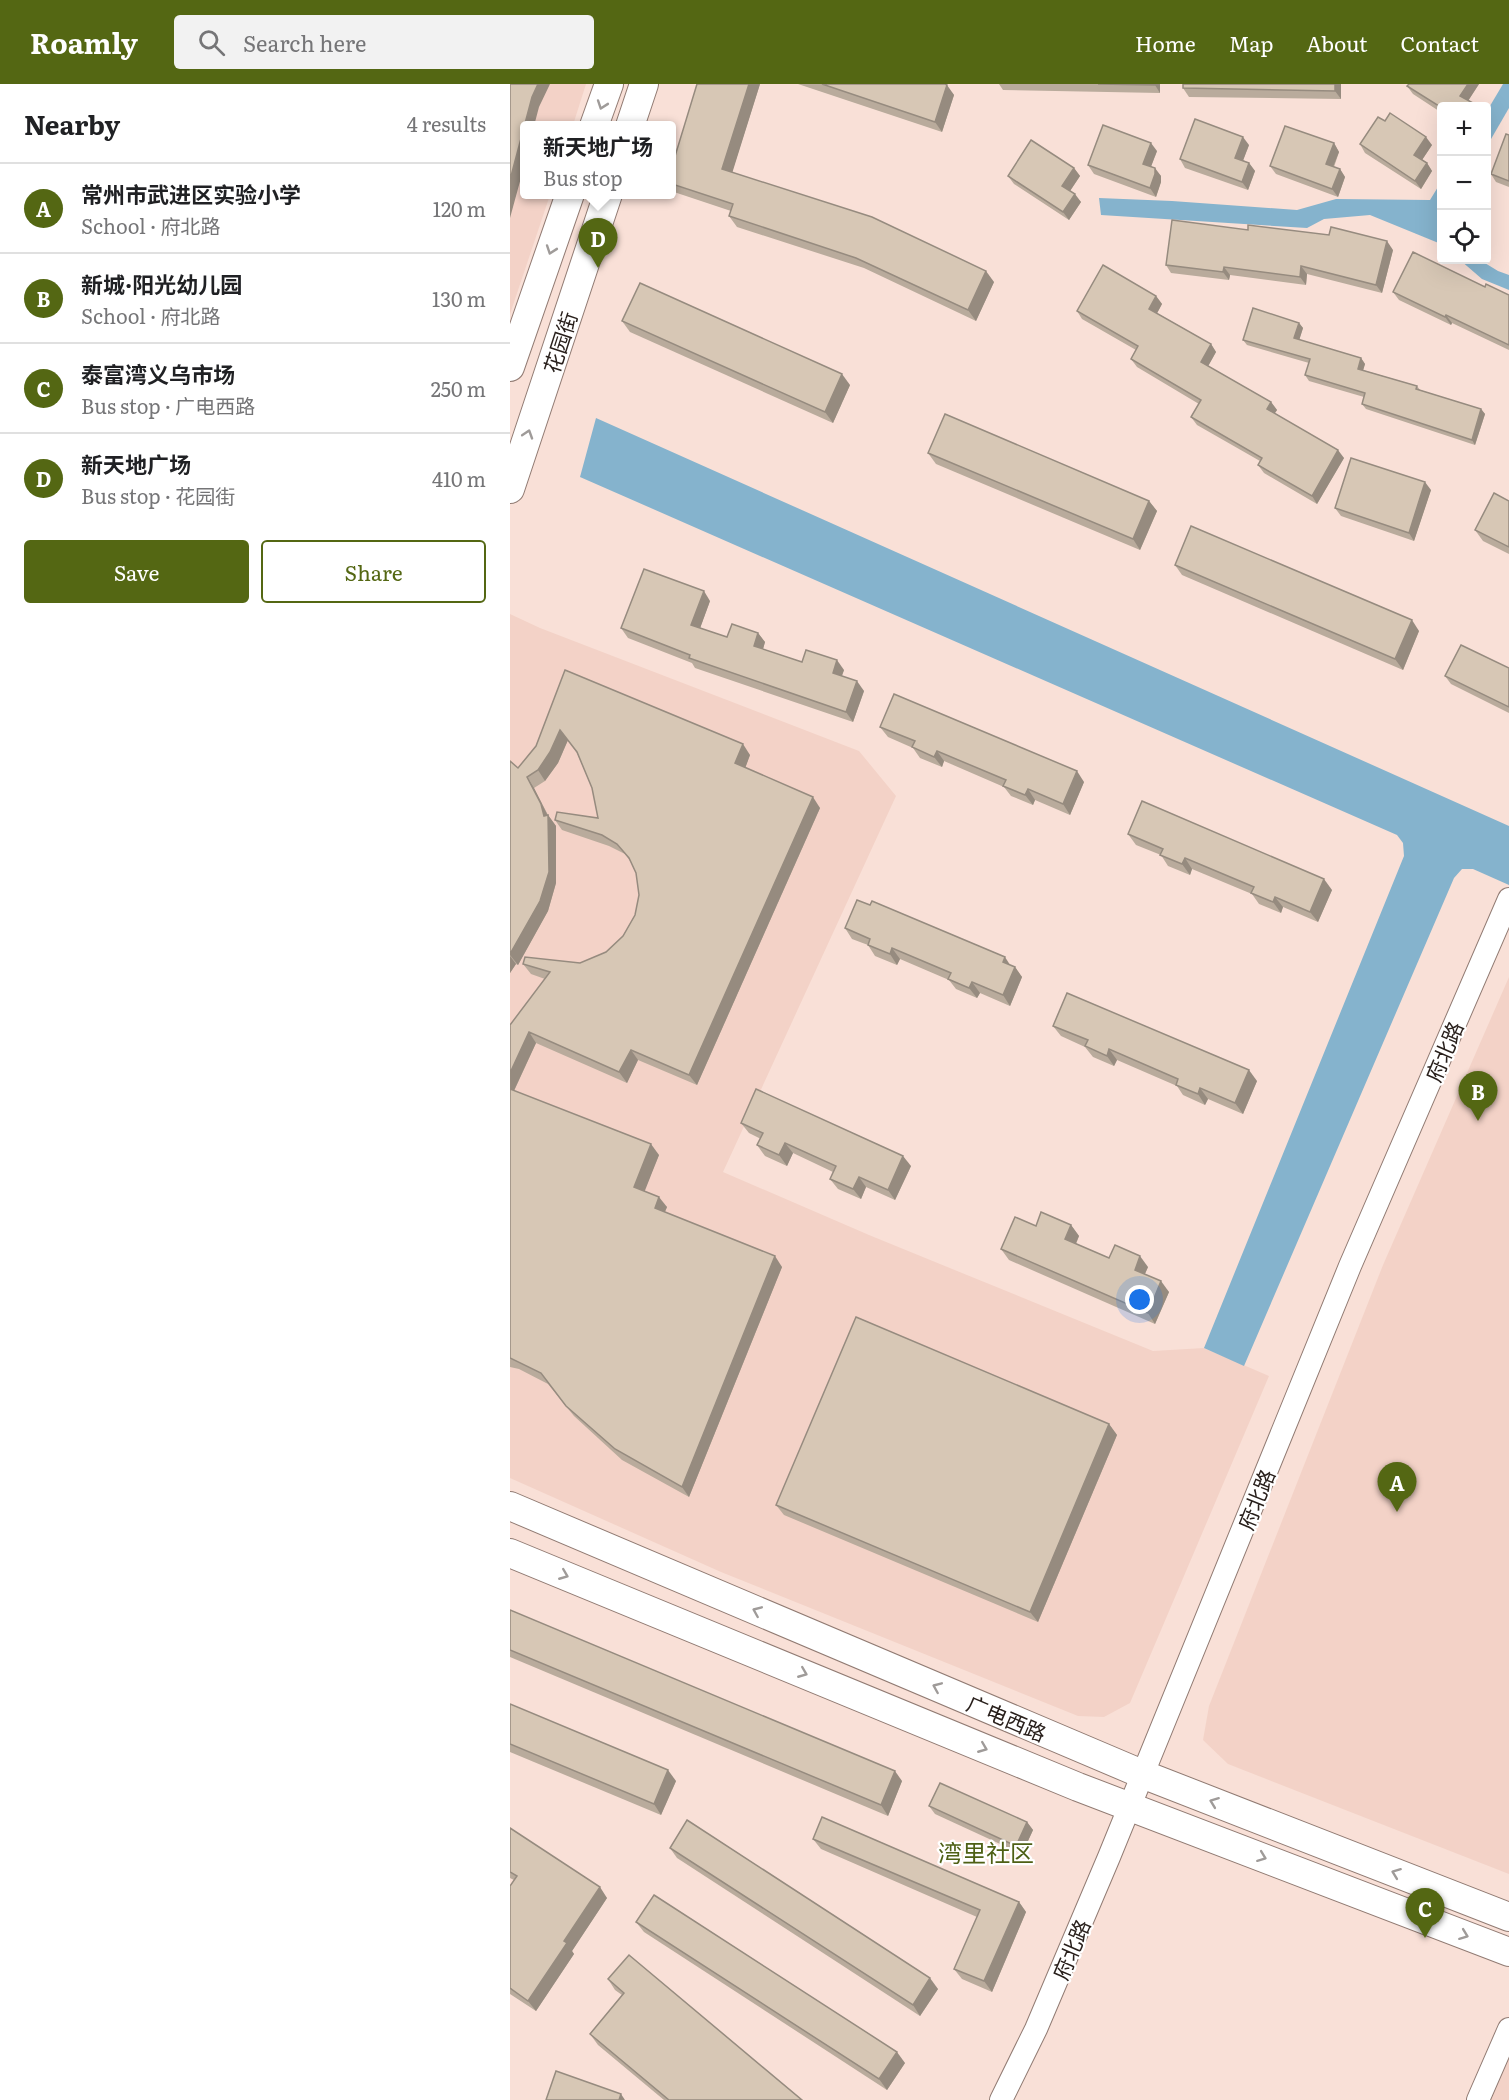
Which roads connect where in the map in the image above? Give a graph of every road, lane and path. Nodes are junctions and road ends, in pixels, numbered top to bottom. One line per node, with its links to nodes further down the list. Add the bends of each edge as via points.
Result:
1 (609, 84): 3 (main road, one-way to 3)
2 (644, 84): 4 (main road)
3 (596, 121)
4 (632, 121)
5 (569, 199): 7 (main road, 花园街, one-way to 7)
6 (607, 199): 8 (main road, 花园街, one-way to 6)
7 (510, 367)
8 (510, 489)
9 (1509, 899): 12 (street, 府北路, via 1350,1266)
10 (510, 1506): 12 (main road, 广电西路, one-way to 10)
11 (510, 1553): 13 (main road, 广电西路, one-way to 13)
12 (1142, 1774): 13 (street, 府北路); 14 (main road, 广电西路, one-way to 12)
13 (1129, 1806): 15 (main road, 广电西路, one-way to 15); 17 (street, 府北路, via 1036,2029)
14 (1509, 1917)
15 (1509, 1952)
16 (1509, 2029): 18 (street)
17 (1001, 2100)
18 (1478, 2100)

